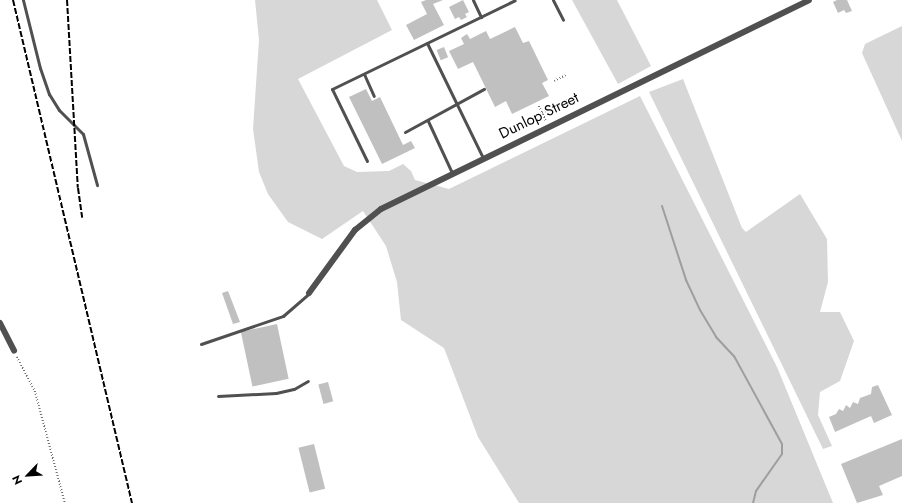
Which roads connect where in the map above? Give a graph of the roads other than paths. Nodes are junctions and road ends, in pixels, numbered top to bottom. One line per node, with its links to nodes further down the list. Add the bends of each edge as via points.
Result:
1 (23, 0): 19 (lane, via 49,94 58,110 83,134)
2 (473, 0): 7 (lane)
3 (515, 0): 6 (lane)
4 (553, 0): 8 (lane)
5 (808, 0): 16 (street, Dunlop Street)
6 (509, 1): 7 (lane)
7 (481, 17): 9 (lane)
8 (563, 20)
9 (427, 43): 10 (lane); 13 (lane)
10 (364, 74): 12 (lane); 17 (lane, via 332,89)
11 (484, 89): 13 (lane)
12 (374, 96)
13 (456, 102): 14 (lane); 16 (lane)
14 (428, 121): 15 (lane); 18 (lane)
15 (405, 132)
16 (483, 158): 18 (street, Dunlop Street)
17 (367, 160)
18 (452, 173): 20 (street, Dunlop Street, via 366,219)
19 (97, 185)
20 (309, 292): 22 (lane, via 283,316)
21 (0, 323): 23 (street)
22 (201, 344)
23 (14, 351)
24 (308, 381): 25 (lane, via 294,389 276,393)
25 (218, 396)

